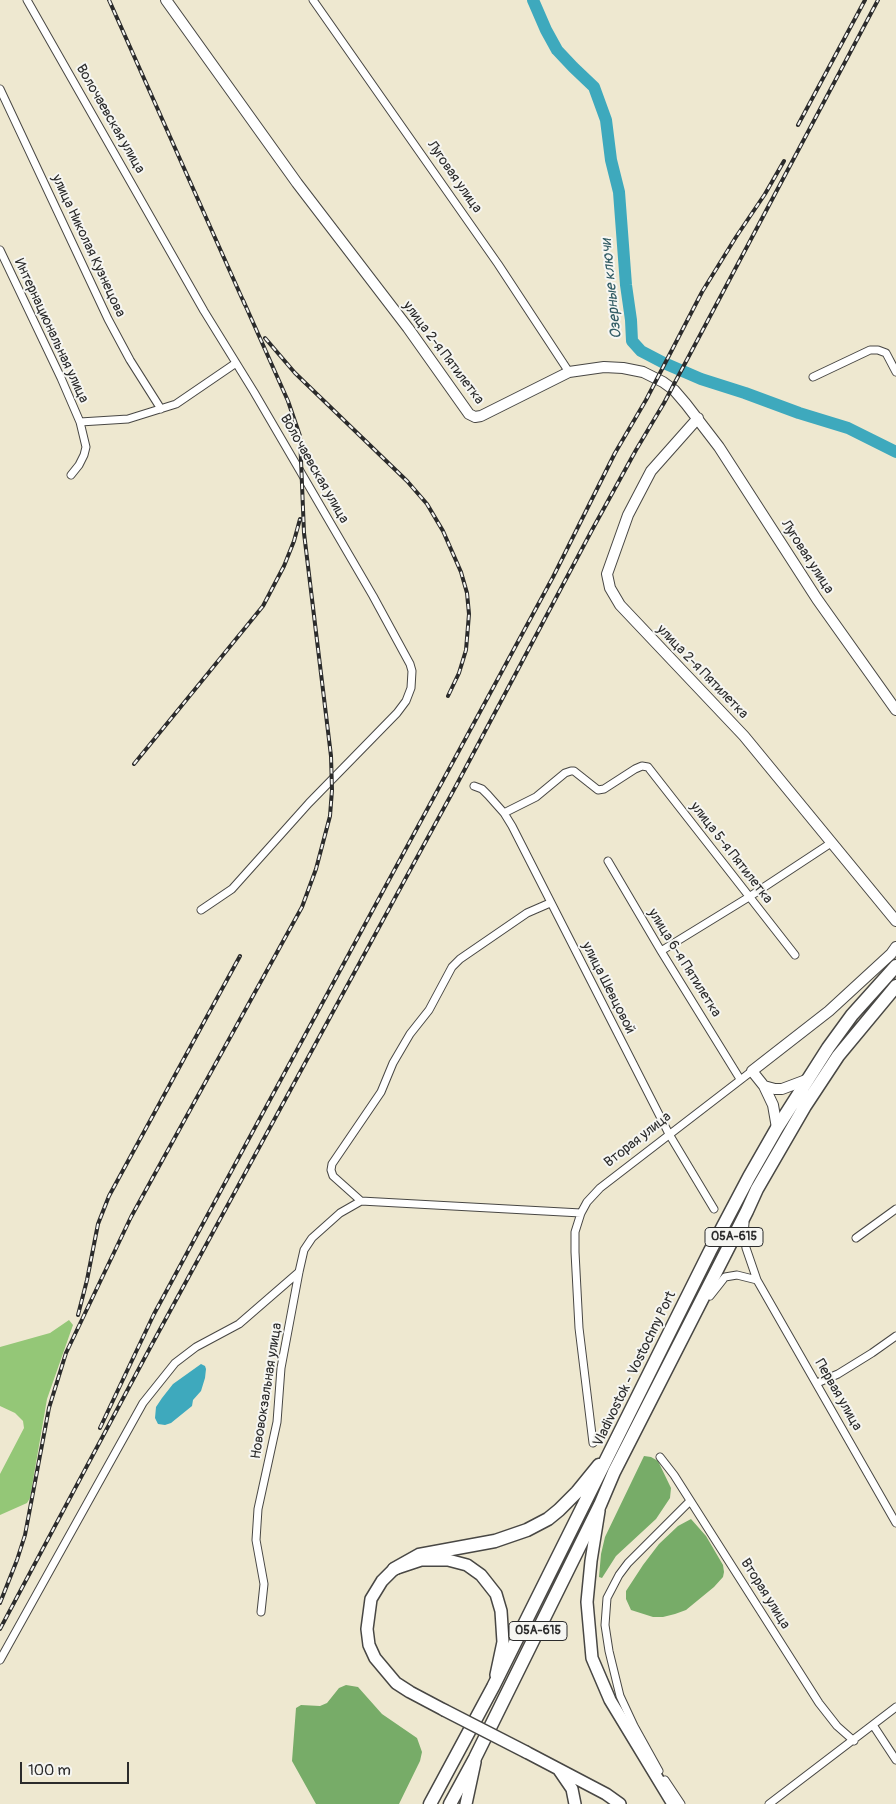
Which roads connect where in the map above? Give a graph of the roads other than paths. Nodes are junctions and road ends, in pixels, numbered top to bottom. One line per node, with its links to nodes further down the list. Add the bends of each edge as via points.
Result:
1 (27, 0): 6 (street, Волочаевская улица)
2 (166, 0): 7 (main road, улица 2-я Пятилетка, via 469,414 481,416)
3 (313, 0): 7 (street, Луговая улица, via 498,264)
4 (0, 88): 10 (street, улица Николая Кузнецова, via 108,319)
5 (0, 250): 12 (street, Интернациональная улица)
6 (236, 363): 10 (street, via 176,404); 21 (street, Волочаевская улица, via 373,596 410,664 412,680 406,701 397,713 309,803 232,889)
7 (569, 372): 11 (main road, улица 2-я Пятилетка, via 604,367 643,372 674,390)
8 (896, 372): 9 (street, via 886,353 870,350)
9 (814, 377)
10 (160, 409): 12 (street, via 128,419)
11 (698, 418): 14 (main road, Луговая улица, via 817,599); 17 (main road, улица 2-я Пятилетка, via 651,472 628,515 608,574 610,588 620,605 744,736)
12 (80, 422): 13 (street, Интернациональная улица, via 86,447)
13 (71, 475)
14 (896, 710)
15 (474, 786): 16 (street, улица Шевцовой, via 482,789)
16 (504, 813): 19 (street, улица 5-я Пятилетка, via 536,797 570,771 598,790 635,769 648,767); 20 (street, улица Шевцовой)
17 (831, 843): 19 (street); 22 (main road, улица 2-я Пятилетка)
18 (608, 861): 24 (street, улица 6-я Пятилетка)
19 (749, 897): 24 (street); 25 (street, улица 5-я Пятилетка)
20 (550, 903): 33 (street, улица Шевцовой); 34 (street, via 527,913 452,967 429,1010 393,1063 381,1092 332,1164 333,1176)
21 (201, 910)
22 (896, 921)
23 (896, 947): 28 (main road, Вторая улица, via 822,1017)
24 (661, 951): 29 (street, улица 6-я Пятилетка)
25 (795, 955)
26 (896, 966): 30 (highway, Vladivostok - Vostochny Port / 05А-615, via 852,1014)
27 (896, 986): 37 (highway, Vladivostok - Vostochny Port / 05А-615, via 838,1056 805,1106)
28 (752, 1071): 29 (street, Вторая улица); 31 (main road)
29 (740, 1078): 33 (street, Вторая улица)
30 (806, 1080): 31 (main road, via 782,1089); 32 (highway, Vladivostok - Vostochny Port / 05А-615)
31 (764, 1086): 32 (main road, via 773,1105)
32 (776, 1128): 46 (highway, Vladivostok - Vostochny Port / 05А-615, via 710,1251)
33 (669, 1134): 36 (street, улица Шевцовой); 38 (street, Вторая улица, via 600,1188)
34 (361, 1201): 38 (street); 40 (street, Нововокзальная улица, via 312,1238 304,1250)
35 (896, 1209): 39 (street)
36 (714, 1210)
37 (747, 1211): 41 (street, Первая улица, via 746,1248); 42 (highway, Vladivostok - Vostochny Port / 05А-615)
38 (580, 1213): 45 (street, Вторая улица, via 575,1262 579,1328)
39 (856, 1238)
40 (300, 1272): 52 (street, Нововокзальная улица, via 281,1368 277,1422 258,1508 256,1540 264,1584); 53 (street, via 239,1324 196,1347 176,1363 143,1403)
41 (758, 1280): 42 (street, via 737,1275 725,1278); 44 (street, Первая улица)
42 (691, 1320): 49 (highway, Vladivostok - Vostochny Port / 05А-615)
43 (896, 1336): 44 (street, via 838,1374)
44 (816, 1383): 50 (street, Первая улица)
45 (593, 1443)
46 (610, 1454): 51 (highway, via 577,1492 541,1523 495,1541 419,1555); 54 (highway, Vladivostok - Vostochny Port / 05А-615)
47 (660, 1457): 48 (street, Вторая улица)
48 (690, 1502): 57 (street, Вторая улица, via 819,1703 837,1726); 67 (street, via 619,1575 607,1598 606,1625 620,1696 663,1778)
49 (600, 1505): 58 (highway, Vladivostok - Vostochny Port / 05А-615); 66 (main road, via 587,1602 592,1658 610,1700)
50 (896, 1523)
51 (394, 1569): 54 (main road, via 421,1560 448,1560 467,1565 481,1575 496,1594 501,1611 503,1642); 60 (main road, bridge, via 371,1599 366,1629 375,1658 384,1671 396,1683)
52 (261, 1612)
53 (0, 1660)
54 (493, 1687): 61 (highway, Vladivostok - Vostochny Port / 05А-615)
55 (896, 1707): 56 (street)
56 (873, 1725): 57 (street); 59 (street)
57 (854, 1740): 68 (street)
58 (475, 1758): 62 (highway, Vladivostok - Vostochny Port / 05А-615); 63 (main road)
59 (896, 1760)
60 (558, 1769): 64 (main road, via 572,1789); 65 (main road)
61 (430, 1804)
62 (450, 1804)
63 (466, 1804)
64 (575, 1804)
65 (620, 1804)
66 (673, 1804)
67 (681, 1804)
68 (769, 1804)

